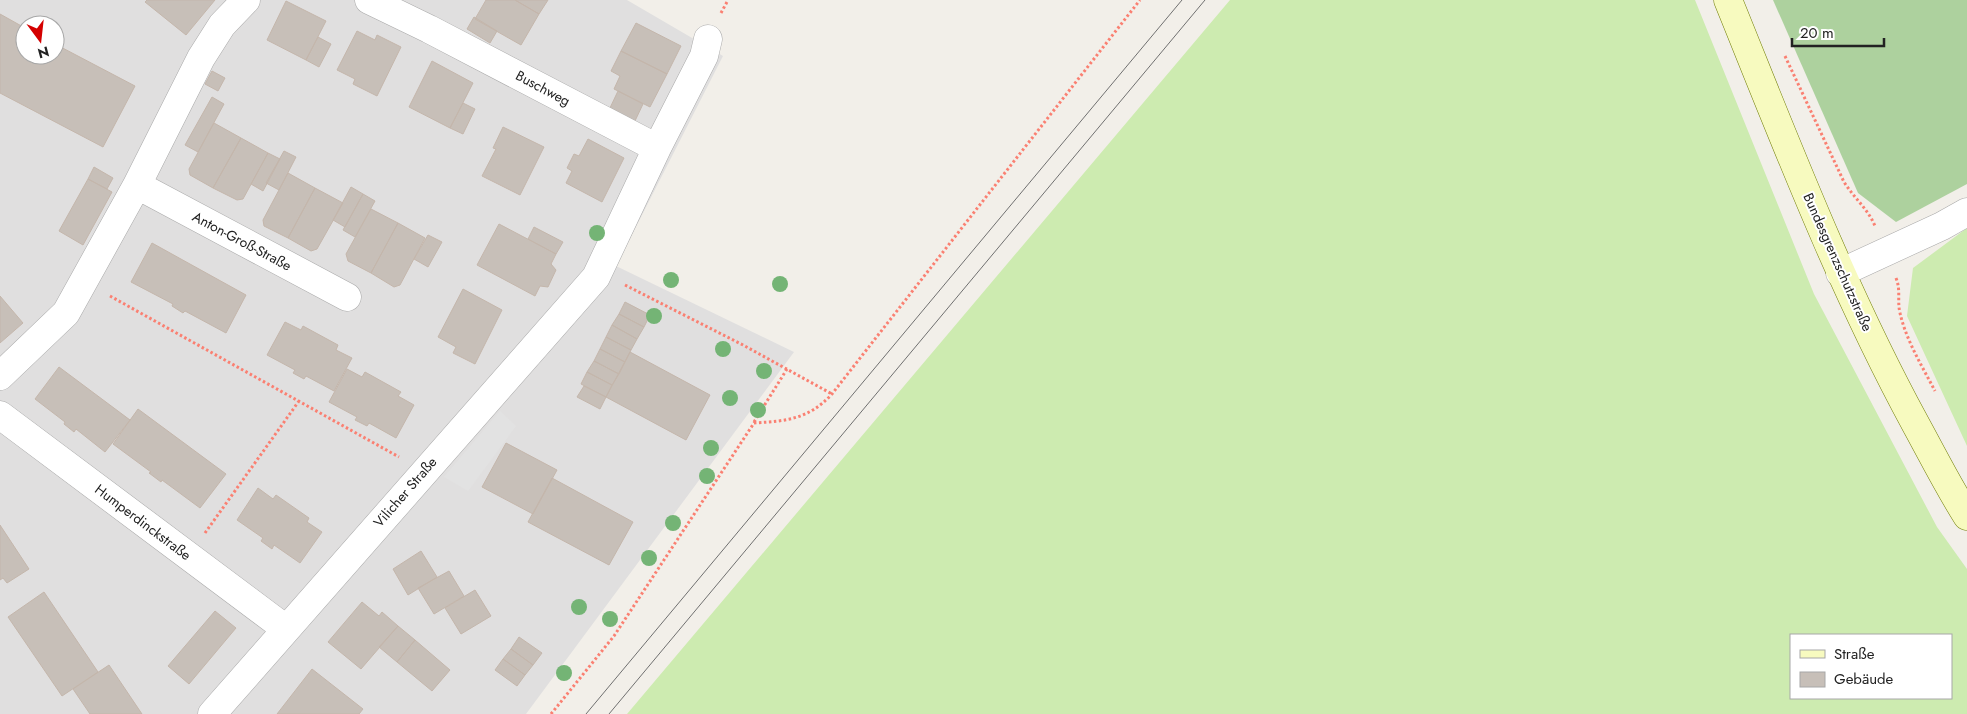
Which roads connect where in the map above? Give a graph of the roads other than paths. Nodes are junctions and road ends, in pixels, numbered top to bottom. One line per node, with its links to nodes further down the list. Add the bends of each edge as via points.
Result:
1 (246, 0): 8 (street, via 222,25 201,58)
2 (369, 0): 5 (street, Buschweg)
3 (407, 0): 5 (street, Buschweg)
4 (1728, 0): 10 (street, Bundesgrenzschutzstraße)
5 (430, 29): 7 (street, Buschweg)
6 (708, 39): 7 (street, via 704,56)
7 (657, 148): 15 (street, Vilicher Straße, via 599,271)
8 (137, 185): 11 (street, Anton-Groß-Straße); 12 (street, via 66,313)
9 (1967, 212): 10 (street)
10 (1840, 273): 14 (street, Bundesgrenzschutzstraße, via 1892,382)
11 (347, 297)
12 (0, 376)
13 (0, 415): 15 (street, Humperdinckstraße)
14 (1967, 516)
15 (286, 629): 16 (street, Vilicher Straße)
16 (212, 714)

